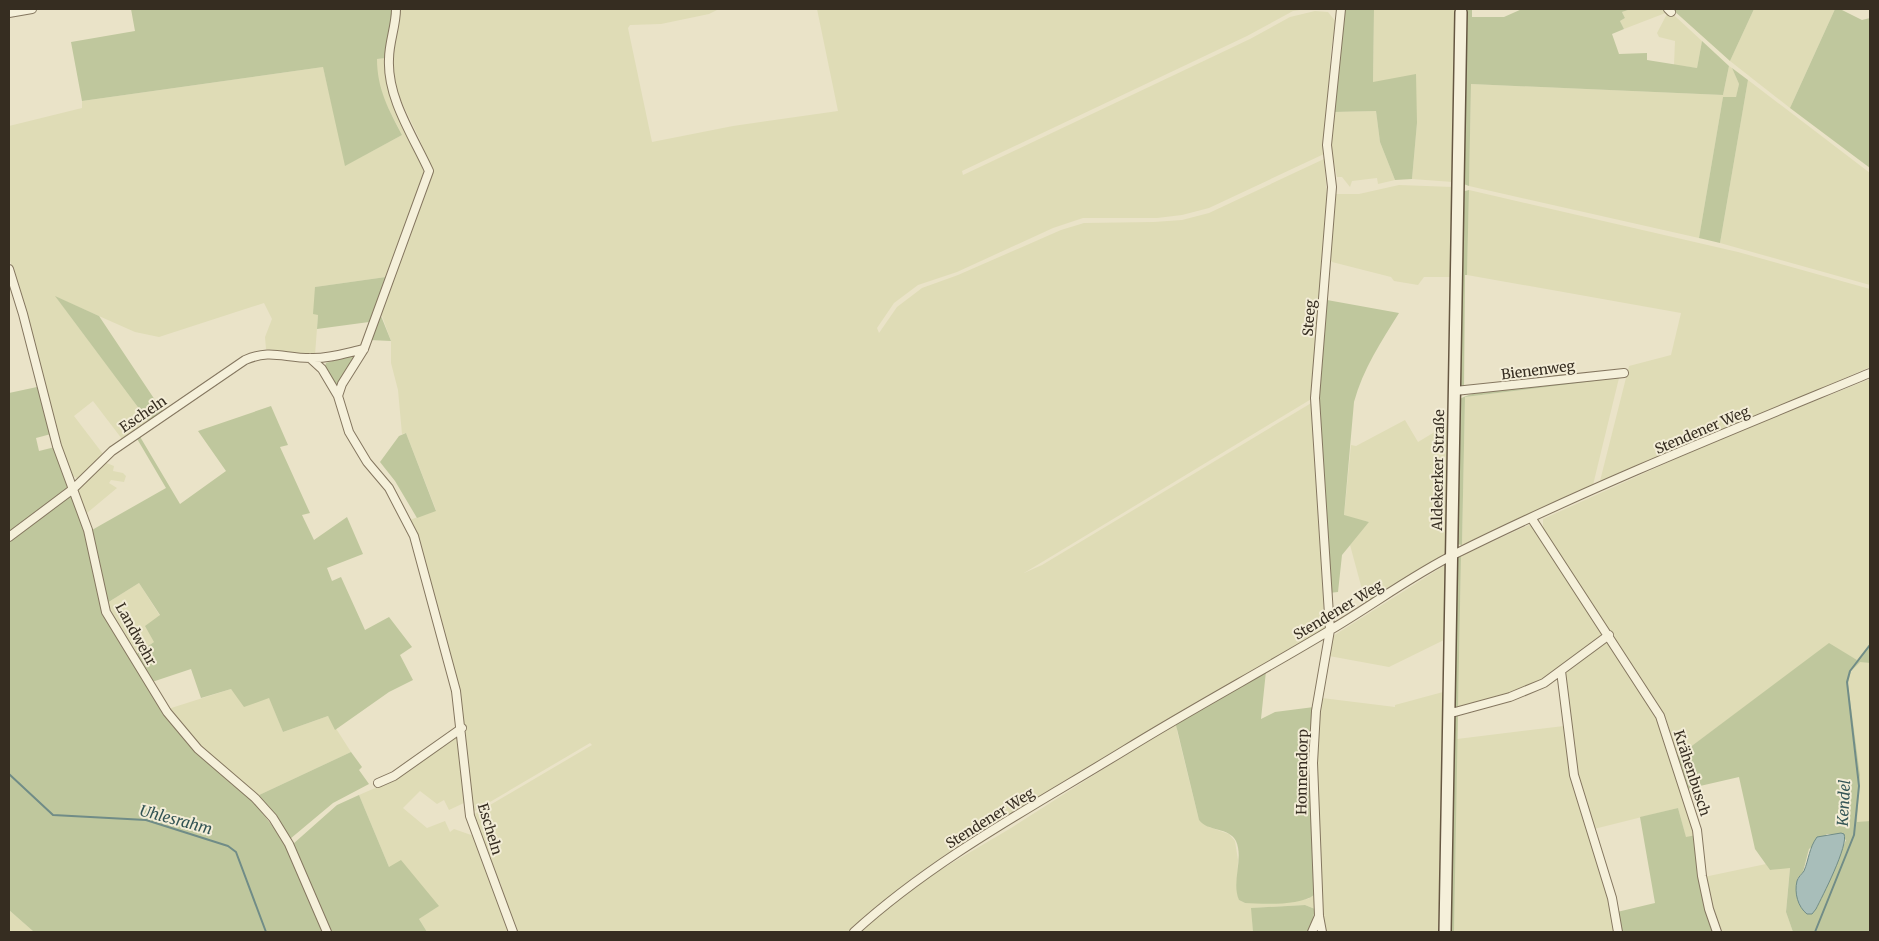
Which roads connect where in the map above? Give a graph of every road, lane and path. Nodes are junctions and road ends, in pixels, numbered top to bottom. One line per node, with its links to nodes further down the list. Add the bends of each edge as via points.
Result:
1 (32, 9): 5 (street)
2 (396, 9): 7 (street, via 389,58 392,92 429,171)
3 (1341, 9): 17 (street, Steeg, via 1327,145 1332,187 1315,398)
4 (1462, 10): 11 (street, Aldekerker Straße)
5 (9, 13)
6 (9, 270): 13 (street, Landwehr, via 57,446)
7 (364, 349): 8 (street, Escheln, via 333,357); 12 (street)
8 (310, 358): 12 (street, Escheln, via 322,369); 13 (street, Escheln, via 260,353 244,360 112,451)
9 (1624, 373): 11 (street, Bienenweg)
10 (1870, 373): 14 (street, Stendener Weg)
11 (1456, 391): 16 (street, Aldekerker Straße)
12 (338, 396): 21 (street, Escheln, via 350,432 367,462 389,488 414,536 456,690)
13 (73, 489): 15 (street, Escheln); 24 (street, Landwehr, via 88,530 106,612 167,712 198,749 255,798 273,818 289,844)
14 (1532, 519): 16 (street, Stendener Weg); 18 (street, Krähenbusch)
15 (9, 537)
16 (1451, 556): 17 (street, Stendener Weg); 20 (street, Aldekerker Straße)
17 (1330, 630): 23 (street, Honnendorp, via 1316,711 1312,763); 26 (street, Stendener Weg, via 973,843 922,876)
18 (1609, 635): 19 (street); 31 (street, Krähenbusch, via 1660,716 1697,830 1709,910)
19 (1561, 671): 20 (street, via 1544,683 1510,697 1455,712); 30 (street, via 1574,774 1612,898)
20 (1448, 711): 29 (street, Aldekerker Straße)
21 (462, 728): 22 (street, via 394,776); 25 (street, Escheln, via 470,816)
22 (378, 783)
23 (1319, 916): 27 (street, Honnendorp); 28 (street, Honnendorp)
24 (327, 932)
25 (513, 932)
26 (854, 932)
27 (1312, 932)
28 (1322, 932)
29 (1445, 932)
30 (1618, 932)
31 (1717, 932)

